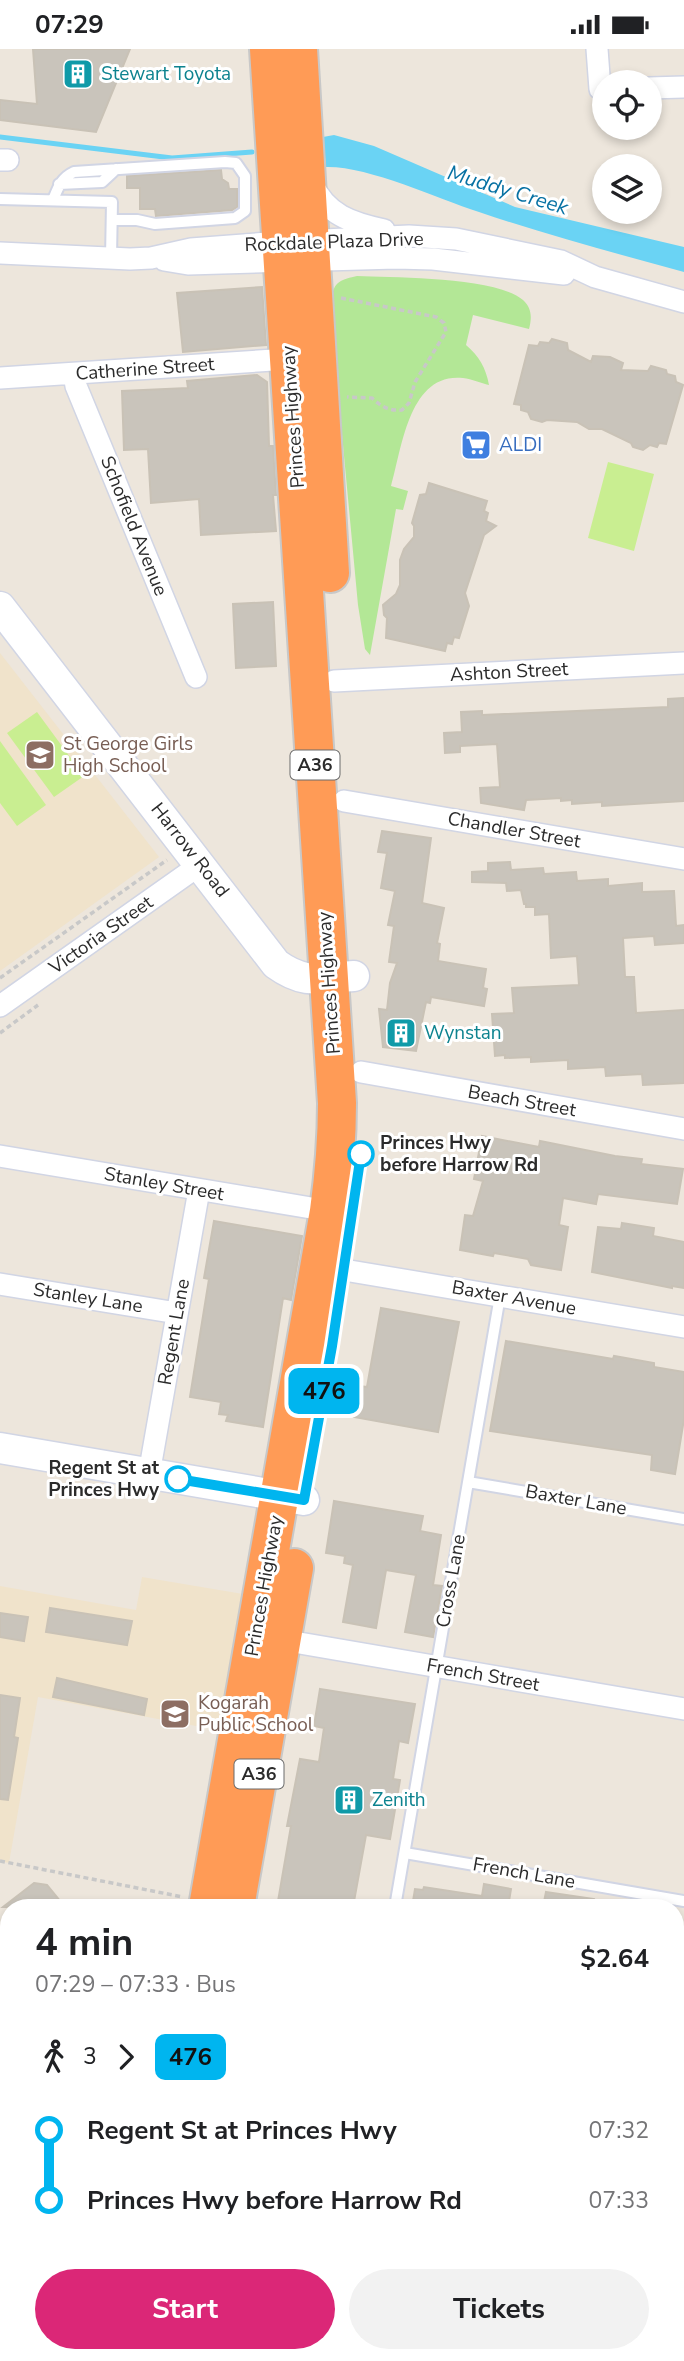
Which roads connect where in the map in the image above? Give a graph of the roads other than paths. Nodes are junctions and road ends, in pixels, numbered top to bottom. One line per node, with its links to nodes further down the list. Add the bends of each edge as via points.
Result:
1 (269, 49): 7 (highway, Princes Highway / A36)
2 (298, 49): 7 (highway, Princes Highway / A36)
3 (597, 49): 4 (street)
4 (600, 70)
5 (684, 87): 6 (street)
6 (662, 88)
7 (289, 130): 8 (highway, Princes Highway / A36)
8 (291, 169): 12 (street, via 342,218); 13 (highway, Princes Highway / A36)
9 (0, 199): 10 (lane)
10 (53, 200): 11 (lane, via 112,202); 11 (lane, via 59,184 74,172 236,163 245,176 245,211 235,218 155,224)
11 (112, 220): 15 (lane)
12 (409, 236): 13 (street, Rockdale Plaza Drive); 16 (street, Rockdale Plaza Drive, via 503,248 561,261)
13 (296, 251): 15 (street, Rockdale Plaza Drive, via 188,264); 16 (street, Rockdale Plaza Drive, via 433,259); 18 (highway, Princes Highway / A36); 24 (highway, Princes Highway / A36)
14 (0, 253): 15 (street, Rockdale Plaza Drive)
15 (111, 258)
16 (596, 277): 17 (street, Rockdale Plaza Drive)
17 (680, 304)
18 (289, 359): 19 (street, Catherine Street); 28 (highway, Princes Highway / A36)
19 (74, 374): 20 (street, Catherine Street); 23 (street, Schofield Avenue)
20 (0, 378)
21 (0, 607): 27 (main road, Harrow Road)
22 (684, 663): 24 (street, Ashton Street)
23 (196, 677)
24 (334, 681): 25 (highway, Princes Highway / A36)
25 (344, 801): 26 (street, Chandler Street); 28 (highway, Princes Highway / A36)
26 (684, 859)
27 (201, 864): 28 (main road, Harrow Road, via 276,964 293,976); 29 (street, Victoria Street)
28 (341, 977): 30 (highway, Princes Highway / A36); 34 (highway, Princes Highway / A36, via 336,1161)
29 (0, 1006)
30 (361, 1072): 31 (street, Beach Street); 35 (highway, Princes Highway / A36, via 362,1152)
31 (684, 1129)
32 (0, 1156): 33 (street, Stanley Street)
33 (199, 1190): 34 (street, Stanley Street); 38 (street, Regent Lane)
34 (328, 1211): 43 (highway, Princes Highway / A36)
35 (344, 1270): 37 (street, Baxter Avenue); 43 (highway, Princes Highway / A36)
36 (0, 1284): 38 (street, Stanley Lane)
37 (500, 1296): 39 (street, Baxter Avenue); 42 (lane, Cross Lane)
38 (177, 1313): 41 (street, Regent Lane)
39 (684, 1327)
40 (0, 1448): 41 (main road)
41 (149, 1474): 43 (main road)
42 (468, 1482): 44 (lane, Baxter Lane); 46 (lane, Cross Lane)
43 (292, 1498): 45 (highway, Princes Highway / A36); 49 (highway, Princes Highway / A36)
44 (684, 1519)
45 (282, 1640): 46 (street, French Street); 50 (highway, Princes Highway / A36)
46 (437, 1667): 47 (street, French Street); 48 (lane, Cross Lane)
47 (684, 1709)
48 (405, 1853): 51 (lane, Cross Lane); 52 (lane, French Lane)
49 (201, 1899)
50 (236, 1899)
51 (397, 1899)
52 (672, 1899)

